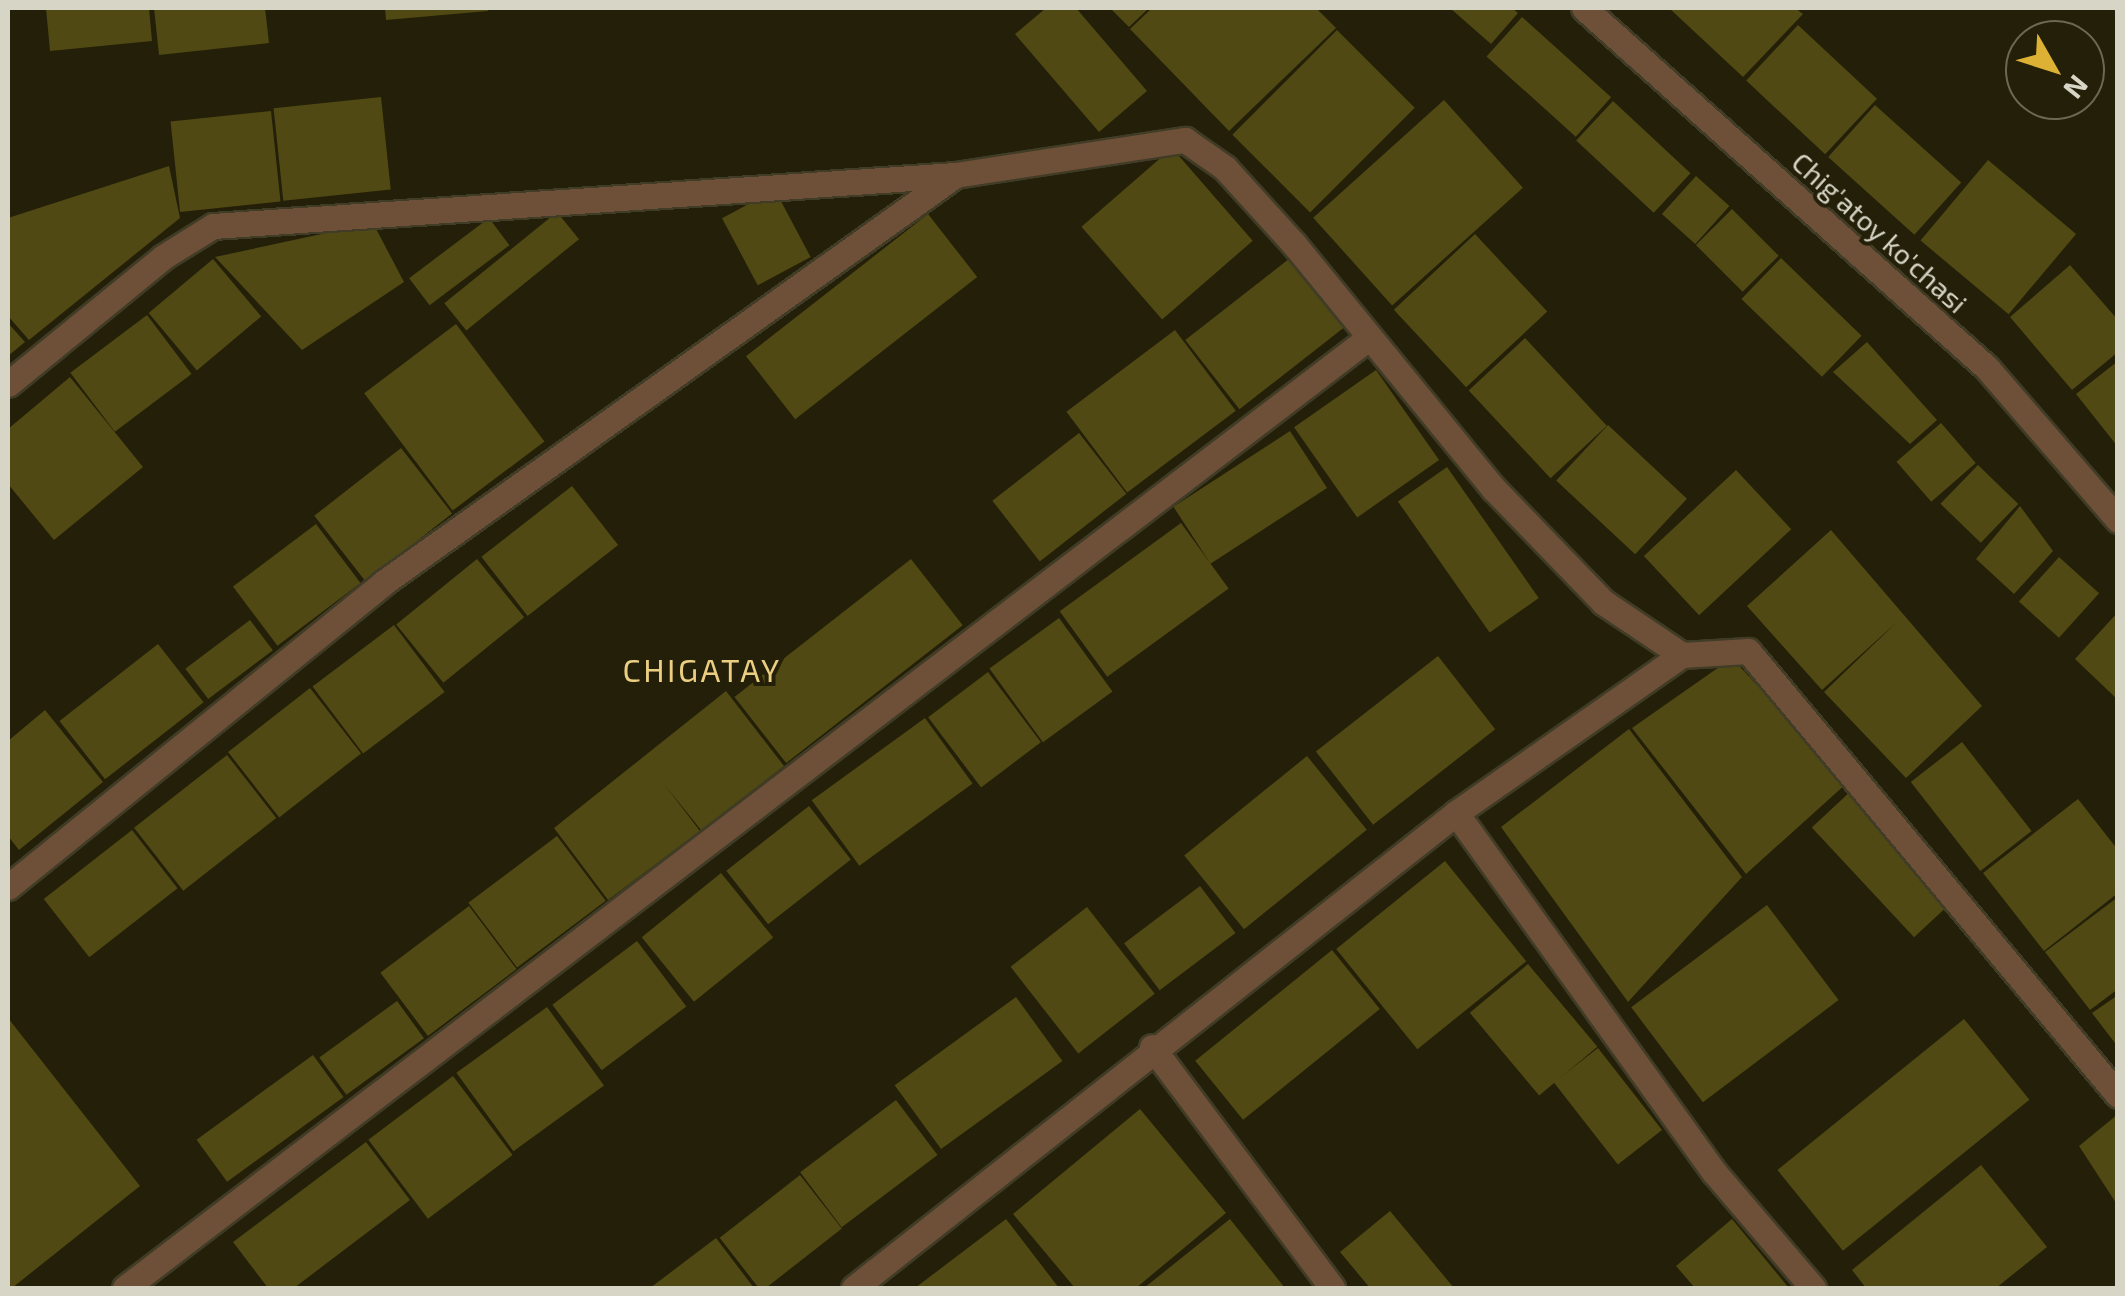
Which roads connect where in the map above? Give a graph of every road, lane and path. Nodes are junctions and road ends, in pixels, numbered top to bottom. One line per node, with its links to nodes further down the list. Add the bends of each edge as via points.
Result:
1 (1584, 8): 5 (street, Chig'atoy ko'chasi, via 1987,368)
2 (955, 175): 3 (street, via 1185,140 1225,168); 4 (street, via 213,226 162,257); 8 (street, via 382,582)
3 (1367, 339): 6 (street, via 1494,489 1603,602); 11 (street)
4 (8, 384)
5 (2118, 520)
6 (1682, 655): 7 (street); 10 (street, via 1748,651)
7 (1456, 813): 9 (street); 14 (street, via 1714,1172)
8 (8, 887)
9 (1152, 1047): 12 (street); 13 (street)
10 (2118, 1096)
11 (125, 1288)
12 (854, 1288)
13 (1332, 1288)
14 (1813, 1288)

